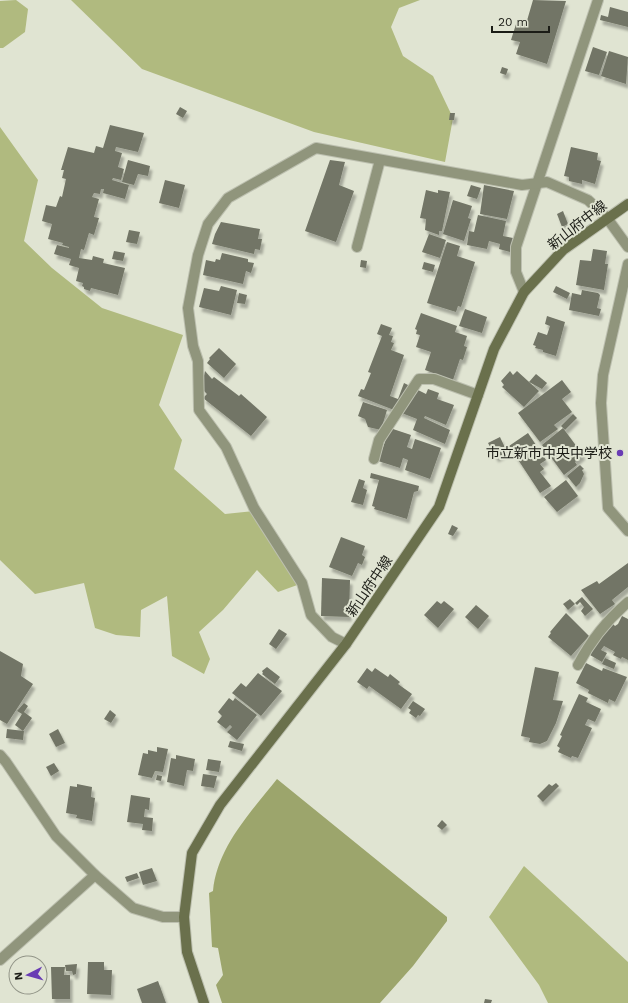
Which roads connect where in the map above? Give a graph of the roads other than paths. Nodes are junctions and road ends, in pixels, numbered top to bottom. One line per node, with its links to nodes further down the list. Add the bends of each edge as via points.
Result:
1 (598, 0): 3 (street)
2 (380, 160): 3 (street, via 522,186); 6 (street); 14 (street, via 316,148 228,198 208,224 198,255 188,308 193,346 198,360 199,410 226,447 254,508 302,583 311,615 332,637)
3 (536, 185): 5 (street, via 547,182 588,200); 9 (street, via 516,247 516,272)
4 (628, 204): 5 (main road, 新山府中線)
5 (607, 218): 7 (street); 9 (main road, 新山府中線, via 563,250)
6 (357, 247)
7 (628, 248)
8 (628, 264): 12 (street, via 603,375 601,402 608,508)
9 (524, 292): 10 (main road, 新山府中線, via 494,349)
10 (478, 395): 11 (street, via 434,379 419,379 379,440); 14 (main road, 新山府中線, via 439,507)
11 (374, 459)
12 (628, 531)
13 (628, 602): 15 (street, via 611,616 586,649)
14 (346, 644): 18 (main road, 新山府中線, via 220,805 192,853)
15 (578, 665)
16 (0, 755): 17 (street, via 56,836)
17 (95, 875): 18 (street, via 133,908 163,917); 19 (street)
18 (184, 916): 20 (main road, 新山府中線, via 187,952)
19 (0, 960)
20 (204, 1003)

